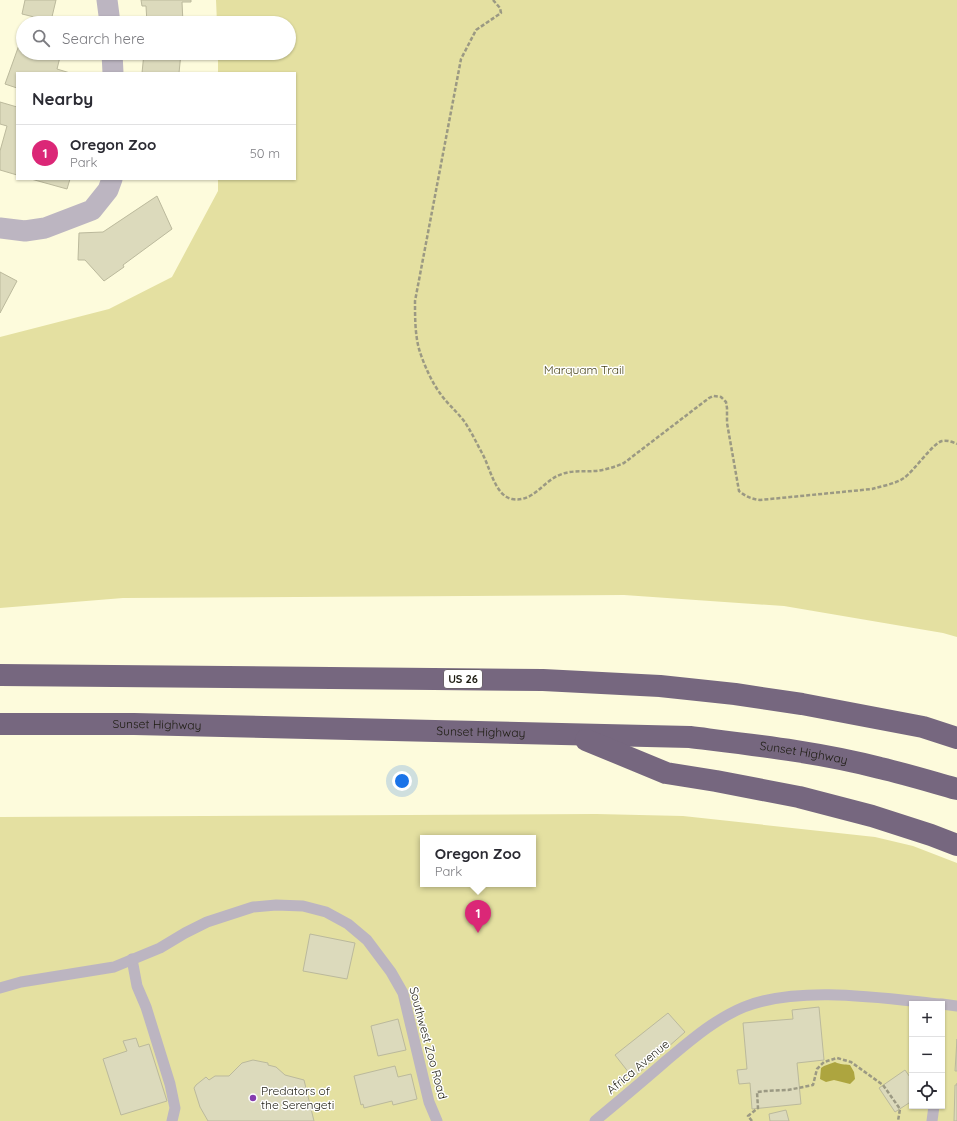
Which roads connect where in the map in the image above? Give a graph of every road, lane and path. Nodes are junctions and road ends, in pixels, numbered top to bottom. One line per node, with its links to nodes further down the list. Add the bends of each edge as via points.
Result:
1 (107, 0): 3 (street)
2 (493, 0): 8 (path, via 501,13 476,30 461,59 415,301 419,350 434,385 465,422 501,493 511,499 523,500 562,474 594,471 624,463 713,396 721,397 726,402 737,486 748,498 760,500 872,489 902,479 942,441)
3 (109, 16)
4 (112, 60): 5 (street)
5 (113, 72)
6 (112, 180): 7 (street, via 108,190 92,210 45,228 25,232)
7 (0, 228)
8 (957, 444)
9 (0, 675): 11 (highway, US 26, via 543,680 660,686 802,704)
10 (0, 724): 13 (highway, Sunset Highway, via 134,724)
11 (923, 727): 12 (highway); 14 (highway, US 26)
12 (957, 727)
13 (574, 735): 15 (highway, Sunset Highway, via 690,738 774,748 880,768); 16 (highway, via 666,774 799,797 872,816)
14 (957, 738)
15 (957, 789)
16 (957, 845)
17 (132, 959): 18 (lane, Southwest Zoo Road, via 114,967 21,982); 23 (lane, via 137,986 146,1006 170,1084 175,1108); 24 (lane, Southwest Zoo Road, via 160,948 207,922 253,907 303,906 326,912 348,924 366,940 391,972 403,993 429,1102)
18 (0, 988)
19 (909, 1003): 25 (lane, Africa Avenue, via 851,996 810,995 766,1001 745,1007 699,1033)
20 (957, 1006): 21 (lane, Africa Avenue)
21 (945, 1007)
22 (934, 1109): 28 (lane)
23 (172, 1121)
24 (437, 1121)
25 (595, 1121)
26 (752, 1121): 27 (path, via 748,1116 758,1108 757,1092 813,1085 817,1069 824,1062 836,1058 851,1062 883,1085 900,1109)
27 (898, 1121)
28 (932, 1121)

